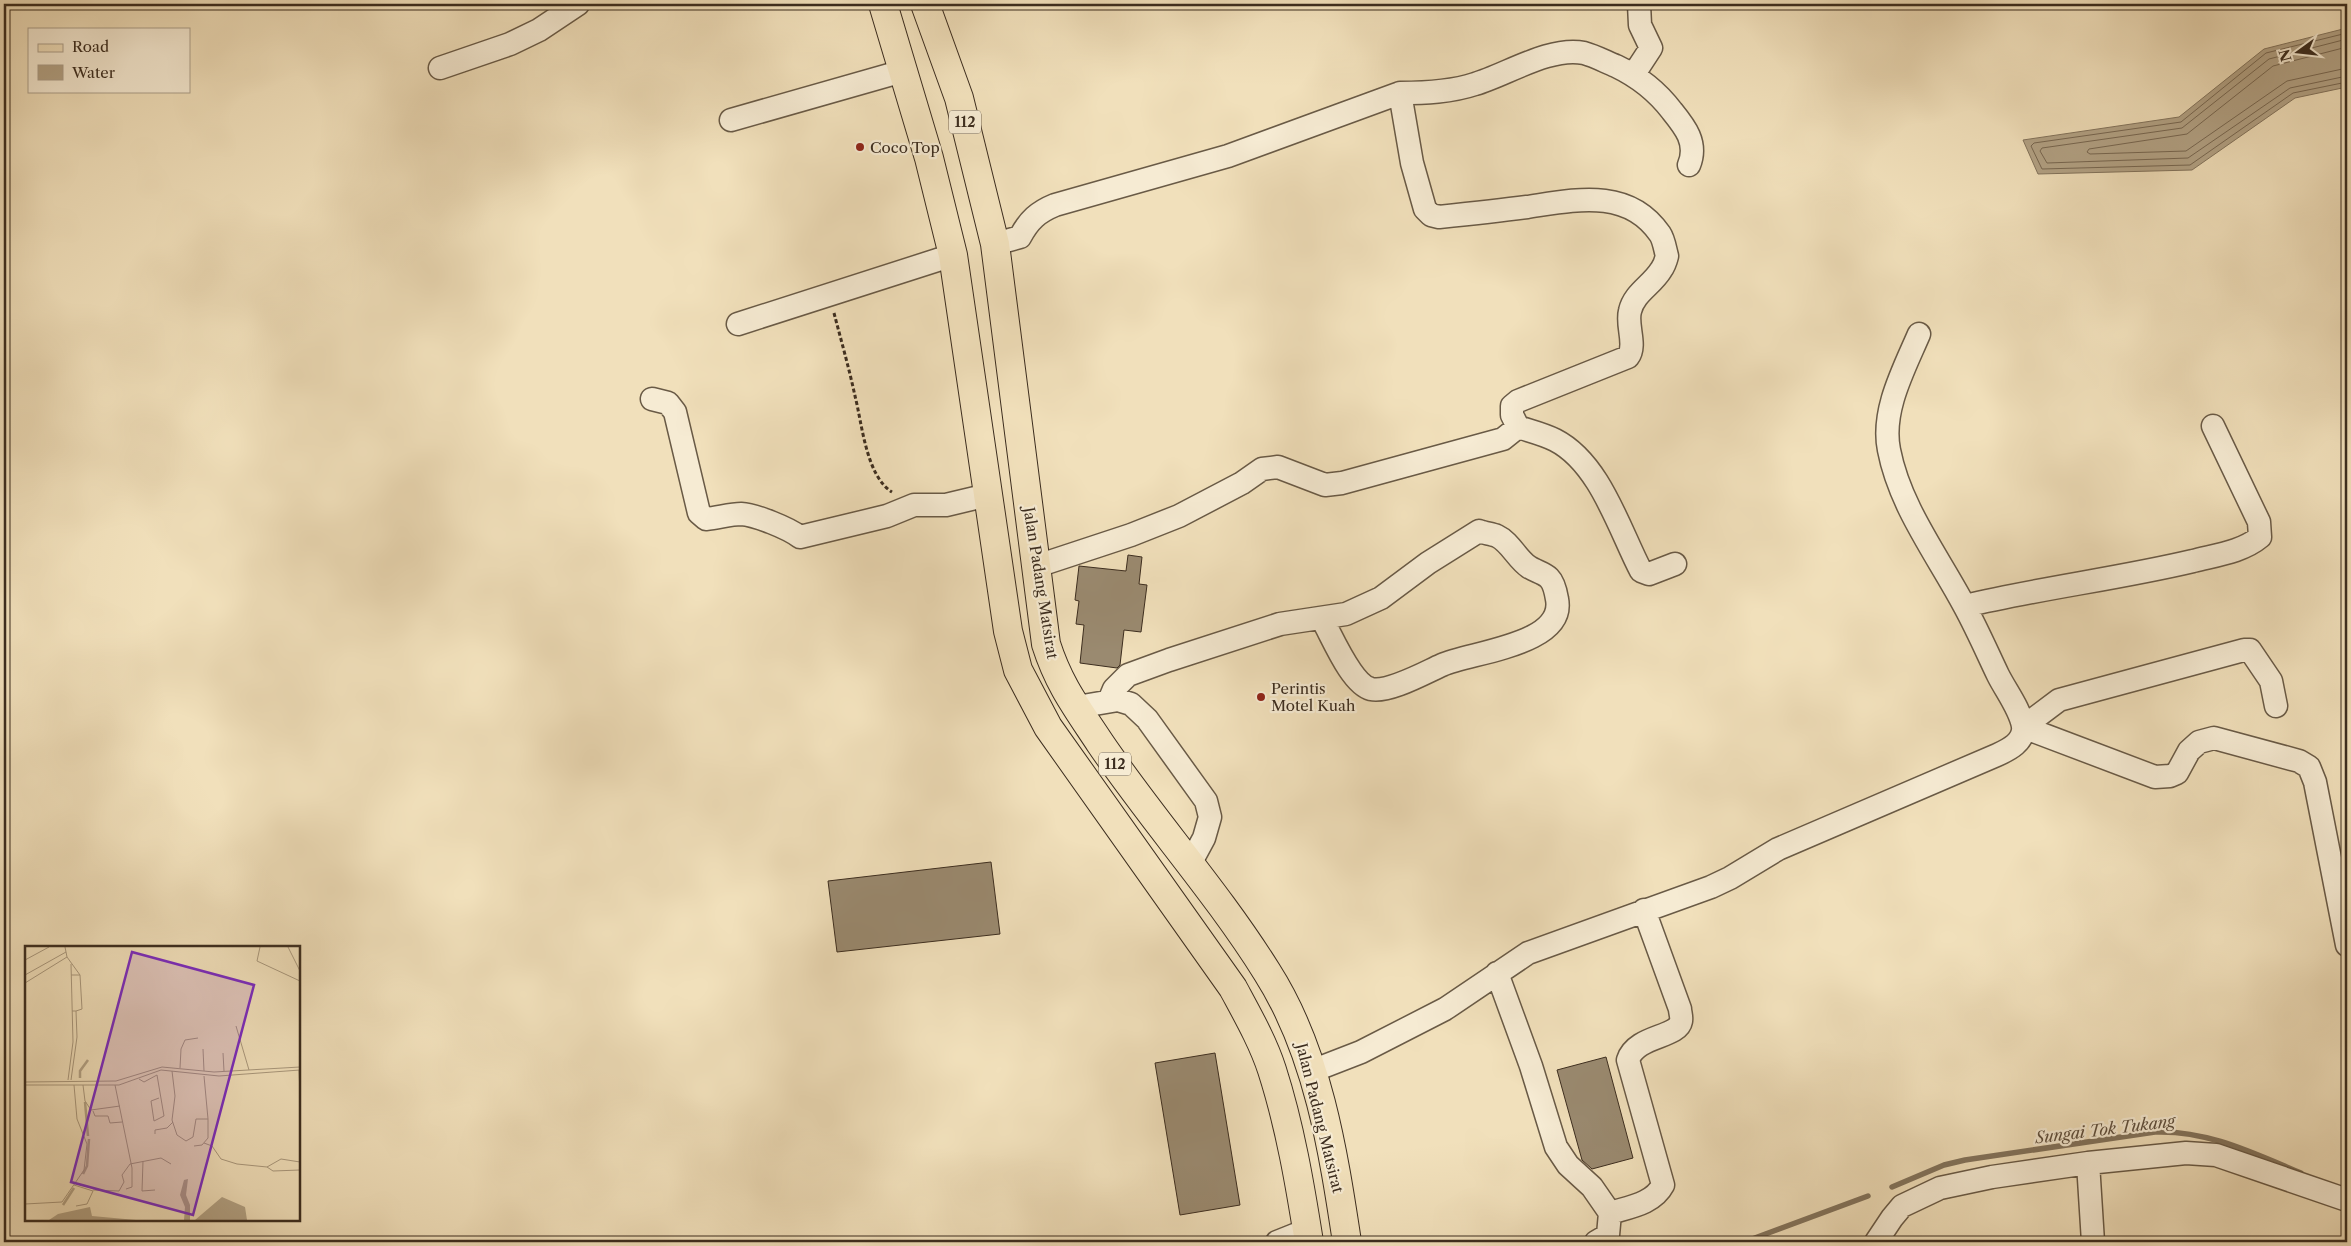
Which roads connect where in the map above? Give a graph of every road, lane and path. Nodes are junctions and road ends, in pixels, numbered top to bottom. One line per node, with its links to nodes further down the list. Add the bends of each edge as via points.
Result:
1 (578, 4): 5 (street, via 539,30 510,44)
2 (882, 4): 6 (main road, 112)
3 (925, 4): 11 (main road, Jalan Padang Matsirat / 112, via 960,98)
4 (1639, 4): 7 (street, via 1640,25 1651,48)
5 (440, 68)
6 (903, 71): 9 (street); 12 (main road, 112, via 930,158)
7 (1634, 74): 8 (street, via 1583,53 1570,53 1511,68 1477,84); 10 (street, via 1658,93 1686,129 1693,146)
8 (1400, 93): 11 (street, via 1228,156 1056,205 1038,212 1020,237); 18 (street, via 1412,164 1425,209 1431,215 1439,218 1582,199 1606,200 1625,205 1640,214 1661,234 1668,256 1630,310 1631,353 1628,357 1518,401 1512,406 1512,415)
9 (730, 120)
10 (1689, 165)
11 (995, 244): 12 (main road); 22 (main road, Jalan Padang Matsirat / 112)
12 (953, 255): 13 (street); 19 (main road, 112)
13 (830, 295): 14 (street); 20 (path, via 871,462 886,488)
14 (738, 324)
15 (1919, 334): 23 (street, via 1887,423 1889,449 1900,487)
16 (652, 399): 20 (street, via 668,403 675,412 699,513 706,518 740,514 800,536 888,516)
17 (2212, 426): 23 (street, via 2259,522 2260,537 2254,543 2170,566)
18 (1518, 427): 21 (street, via 1555,440 1588,468 1611,507 1641,571 1649,574); 22 (street, via 1503,439 1342,483 1326,485 1278,467 1262,469 1179,516)
19 (988, 495): 20 (street, via 946,505); 37 (main road, 112, via 1008,631 1018,670 1048,727 1233,988 1247,1013 1272,1069 1287,1122)
20 (914, 505)
21 (1674, 564)
22 (1037, 566): 27 (main road, Jalan Padang Matsirat / 112, via 1046,644 1063,688)
23 (1965, 606): 28 (street)
24 (1322, 619): 24 (street, via 1349,668 1361,684 1372,689 1400,684 1447,662 1519,642 1545,630 1556,618 1558,606 1556,591 1549,578 1520,561 1498,536 1479,531 1381,598 1346,614); 25 (street, via 1280,624 1128,675 1114,689)
25 (1109, 701): 27 (street); 29 (street, via 1131,704 1147,719 1206,800 1210,817 1204,838)
26 (2276, 706): 28 (street, via 2271,681 2250,650 2244,650 2059,700)
27 (1076, 707): 29 (main road, Jalan Padang Matsirat / 112, via 1125,780)
28 (2023, 727): 30 (street, via 2020,740 1997,755 1778,849 1711,887); 31 (street, via 2156,777 2177,773 2189,751 2199,742 2214,738 2299,761 2309,768 2315,782)
29 (1190, 864): 33 (main road, Jalan Padang Matsirat / 112, via 1267,972 1288,1009)
30 (1644, 910): 32 (street, via 1528,953); 36 (street, via 1680,1009 1681,1021 1678,1027 1639,1044 1631,1051 1628,1060 1663,1185 1650,1200)
31 (2347, 945)
32 (1496, 973): 33 (street, via 1445,1009 1361,1052); 36 (street, via 1531,1066 1556,1147 1568,1165 1592,1187)
33 (1312, 1071): 39 (main road, Jalan Padang Matsirat / 112, via 1335,1167)
34 (2088, 1163): 35 (street, via 2203,1152); 41 (street, via 1940,1188 1902,1206); 42 (street)
35 (2347, 1200)
36 (1610, 1213): 40 (street, via 1608,1235)
37 (1308, 1236): 38 (street)
38 (1277, 1242)
39 (1347, 1242)
40 (1596, 1242)
41 (1876, 1242)
42 (2093, 1242)

